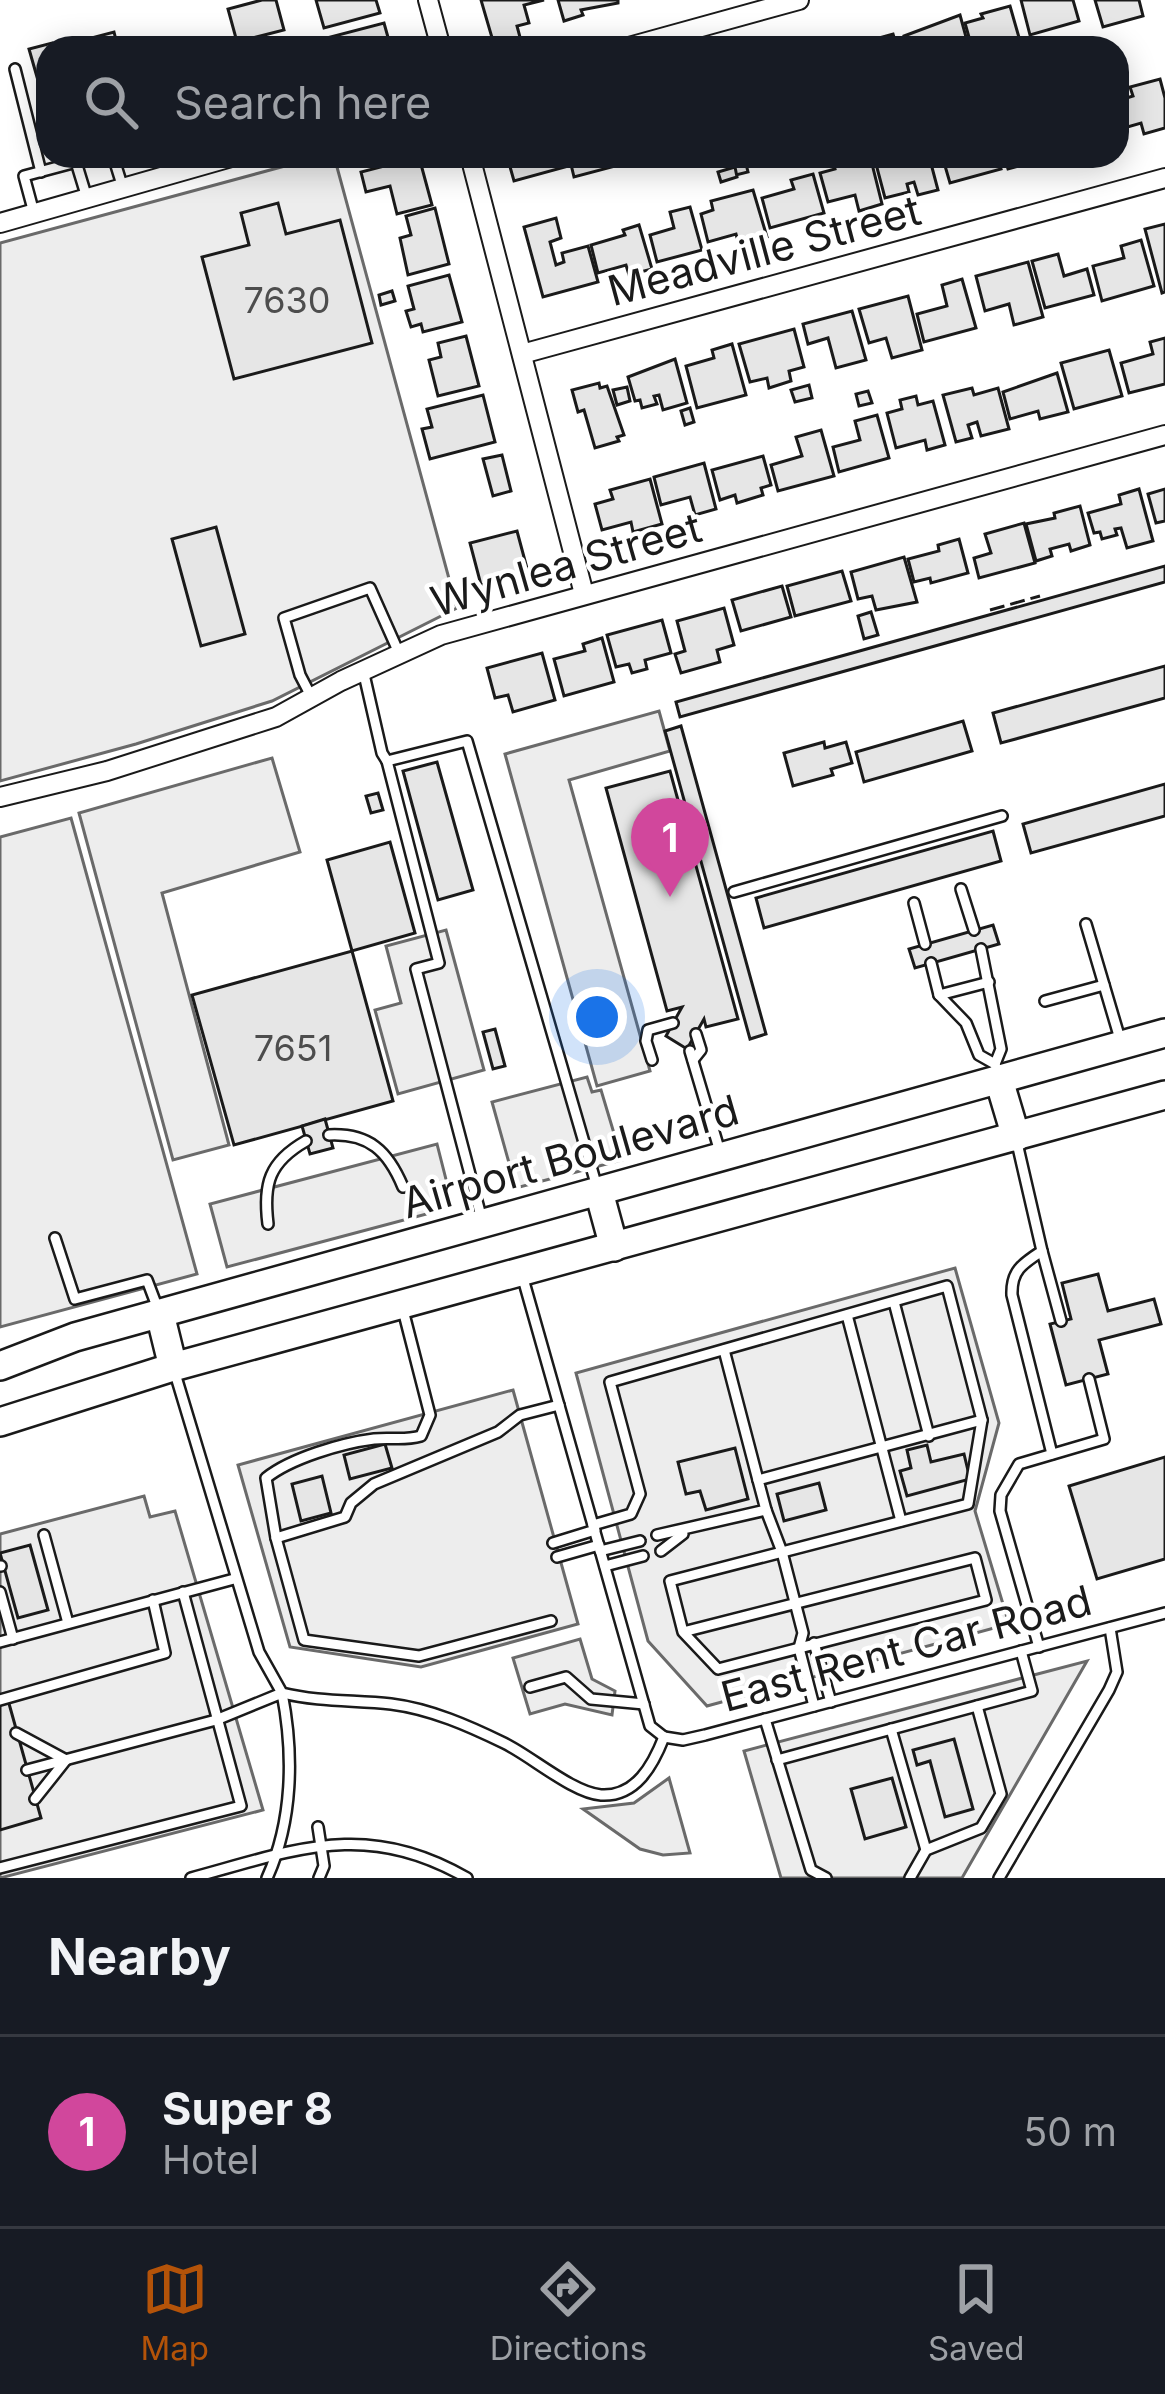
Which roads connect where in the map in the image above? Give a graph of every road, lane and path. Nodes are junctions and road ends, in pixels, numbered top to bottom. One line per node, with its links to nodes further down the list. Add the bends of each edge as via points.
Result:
1 (428, 0): 3 (street)
2 (799, 0): 4 (street)
3 (438, 36)
4 (668, 36)
5 (15, 69): 6 (lane)
6 (36, 152)
7 (40, 168): 13 (lane)
8 (55, 168): 13 (lane)
9 (78, 168): 16 (lane)
10 (116, 168): 15 (lane)
11 (194, 168): 15 (street)
12 (473, 168): 19 (street)
13 (41, 172): 17 (lane, via 24,176)
14 (1165, 178): 19 (street, Meadville Street)
15 (123, 188): 16 (street)
16 (87, 198): 17 (street)
17 (34, 214): 18 (street)
18 (0, 223)
19 (522, 354): 21 (street)
20 (1165, 435): 21 (street, Wynlea Street)
21 (584, 594): 22 (street, Wynlea Street)
22 (399, 653): 23 (street, Wynlea Street); 24 (lane, via 370,589 284,618)
23 (363, 670): 24 (street, Wynlea Street); 25 (lane)
24 (312, 698): 26 (street, Wynlea Street, via 107,771)
25 (387, 761): 52 (lane, via 467,741); 54 (lane, via 440,963 416,969)
26 (0, 796)
27 (1002, 816): 29 (lane)
28 (961, 889): 32 (lane)
29 (734, 892)
30 (914, 903): 33 (lane)
31 (1086, 924): 37 (lane)
32 (974, 930)
33 (926, 944)
34 (981, 949): 36 (lane)
35 (931, 963): 38 (lane)
36 (989, 982): 38 (lane); 45 (lane, via 1001,1048)
37 (1104, 985): 39 (lane); 43 (lane)
38 (939, 995): 45 (lane)
39 (1046, 1001)
40 (673, 1023): 44 (lane, via 648,1030)
41 (1165, 1033): 43 (main road, Airport Boulevard)
42 (696, 1034): 50 (lane, via 701,1050 691,1055)
43 (1121, 1045): 45 (main road, Airport Boulevard)
44 (652, 1060)
45 (997, 1072): 48 (main road); 50 (main road, Airport Boulevard)
46 (1165, 1095): 48 (main road)
47 (329, 1135): 51 (lane, via 365,1138 382,1150)
48 (1016, 1137): 56 (main road); 57 (lane)
49 (306, 1141): 53 (lane, via 275,1167 265,1192)
50 (722, 1157): 52 (main road, Airport Boulevard)
51 (403, 1187)
52 (598, 1192): 54 (main road, Airport Boulevard); 56 (main road)
53 (268, 1224)
54 (483, 1225): 61 (main road, Airport Boulevard)
55 (55, 1238): 61 (lane, via 75,1299 147,1280)
56 (614, 1247): 58 (main road)
57 (1042, 1252): 63 (lane); 73 (lane, via 1011,1279)
58 (521, 1273): 60 (main road); 68 (lane)
59 (894, 1302): 62 (lane); 69 (lane, via 947,1286); 71 (lane)
60 (401, 1304): 66 (main road); 81 (lane, via 429,1425 421,1436 377,1438 276,1470 266,1478)
61 (160, 1314): 65 (main road, Airport Boulevard); 66 (main road)
62 (847, 1315): 64 (lane); 72 (lane)
63 (1060, 1321)
64 (724, 1350): 74 (lane); 77 (lane, via 610,1382 640,1494 632,1514)
65 (0, 1366)
66 (173, 1367): 70 (main road); 92 (lane)
67 (1089, 1379): 73 (lane, via 1104,1439)
68 (559, 1405): 77 (lane); 81 (lane, via 520,1415 374,1484 345,1516)
69 (982, 1420): 71 (lane); 76 (lane, via 968,1504)
70 (0, 1422)
71 (929, 1436): 72 (lane)
72 (882, 1448): 74 (lane); 76 (lane)
73 (1052, 1454): 108 (lane, via 1019,1464 1001,1495)
74 (758, 1480): 75 (lane)
75 (766, 1510): 78 (lane); 86 (lane)
76 (902, 1521): 86 (lane)
77 (594, 1528): 83 (lane); 84 (lane)
78 (687, 1531): 80 (lane); 85 (lane)
79 (44, 1534): 87 (lane)
80 (657, 1535)
81 (276, 1538): 100 (lane, via 304,1640 419,1656)
82 (640, 1541): 84 (lane)
83 (553, 1543)
84 (600, 1548): 90 (lane); 91 (lane)
85 (661, 1551)
86 (782, 1552): 98 (lane); 103 (lane, via 670,1581)
87 (49, 1553): 89 (lane); 93 (lane)
88 (644, 1556): 91 (lane)
89 (35, 1557)
90 (557, 1557)
91 (605, 1566): 115 (lane)
92 (234, 1579): 95 (lane); 112 (lane)
93 (57, 1583): 94 (lane); 101 (lane)
94 (43, 1587)
95 (183, 1592): 97 (lane); 119 (lane)
96 (3, 1596): 105 (lane)
97 (154, 1600): 101 (lane); 113 (lane, via 165,1653)
98 (796, 1604): 103 (lane); 104 (lane); 107 (lane, via 975,1558 986,1600)
99 (1163, 1614): 102 (lane, East Rent Car Road)
100 (551, 1621)
101 (68, 1623): 105 (lane)
102 (1110, 1628): 108 (lane, East Rent Car Road); 140 (lane, via 1117,1672)
103 (682, 1632): 109 (lane, via 718,1669)
104 (803, 1633): 107 (lane); 109 (lane)
105 (13, 1639): 106 (lane)
106 (0, 1642)
107 (815, 1644): 109 (lane); 114 (lane)
108 (1039, 1646): 110 (lane, East Rent Car Road)
109 (799, 1648): 116 (lane)
110 (1021, 1651): 114 (lane, East Rent Car Road); 117 (lane, via 1032,1691)
111 (530, 1687): 115 (lane, via 566,1677 591,1699)
112 (282, 1693): 119 (lane); 122 (lane, via 442,1716 604,1795 635,1785); 130 (lane, via 290,1766)
113 (0, 1700)
114 (831, 1702): 116 (lane, East Rent Car Road)
115 (644, 1704): 122 (lane, via 650,1726)
116 (814, 1706): 118 (lane, East Rent Car Road)
117 (977, 1706): 120 (lane); 129 (lane, via 1001,1794 981,1828)
118 (765, 1719): 122 (lane, East Rent Car Road, via 683,1740); 124 (lane)
119 (216, 1720): 123 (lane); 132 (lane, via 241,1806)
120 (891, 1729): 124 (lane); 129 (lane)
121 (16, 1733): 123 (lane)
122 (664, 1737)
123 (66, 1760): 125 (lane); 126 (lane)
124 (777, 1760): 138 (lane, via 812,1870)
125 (27, 1770)
126 (34, 1799)
127 (318, 1827): 128 (lane)
128 (320, 1844): 130 (lane); 133 (lane, via 394,1846); 136 (lane)
129 (926, 1850): 139 (lane)
130 (277, 1855): 134 (lane); 135 (lane)
131 (462, 1858): 133 (lane)
132 (0, 1868)
133 (454, 1870): 137 (lane)
134 (191, 1878)
135 (267, 1878)
136 (319, 1878)
137 (467, 1878)
138 (826, 1878)
139 (910, 1878)
140 (999, 1878)

